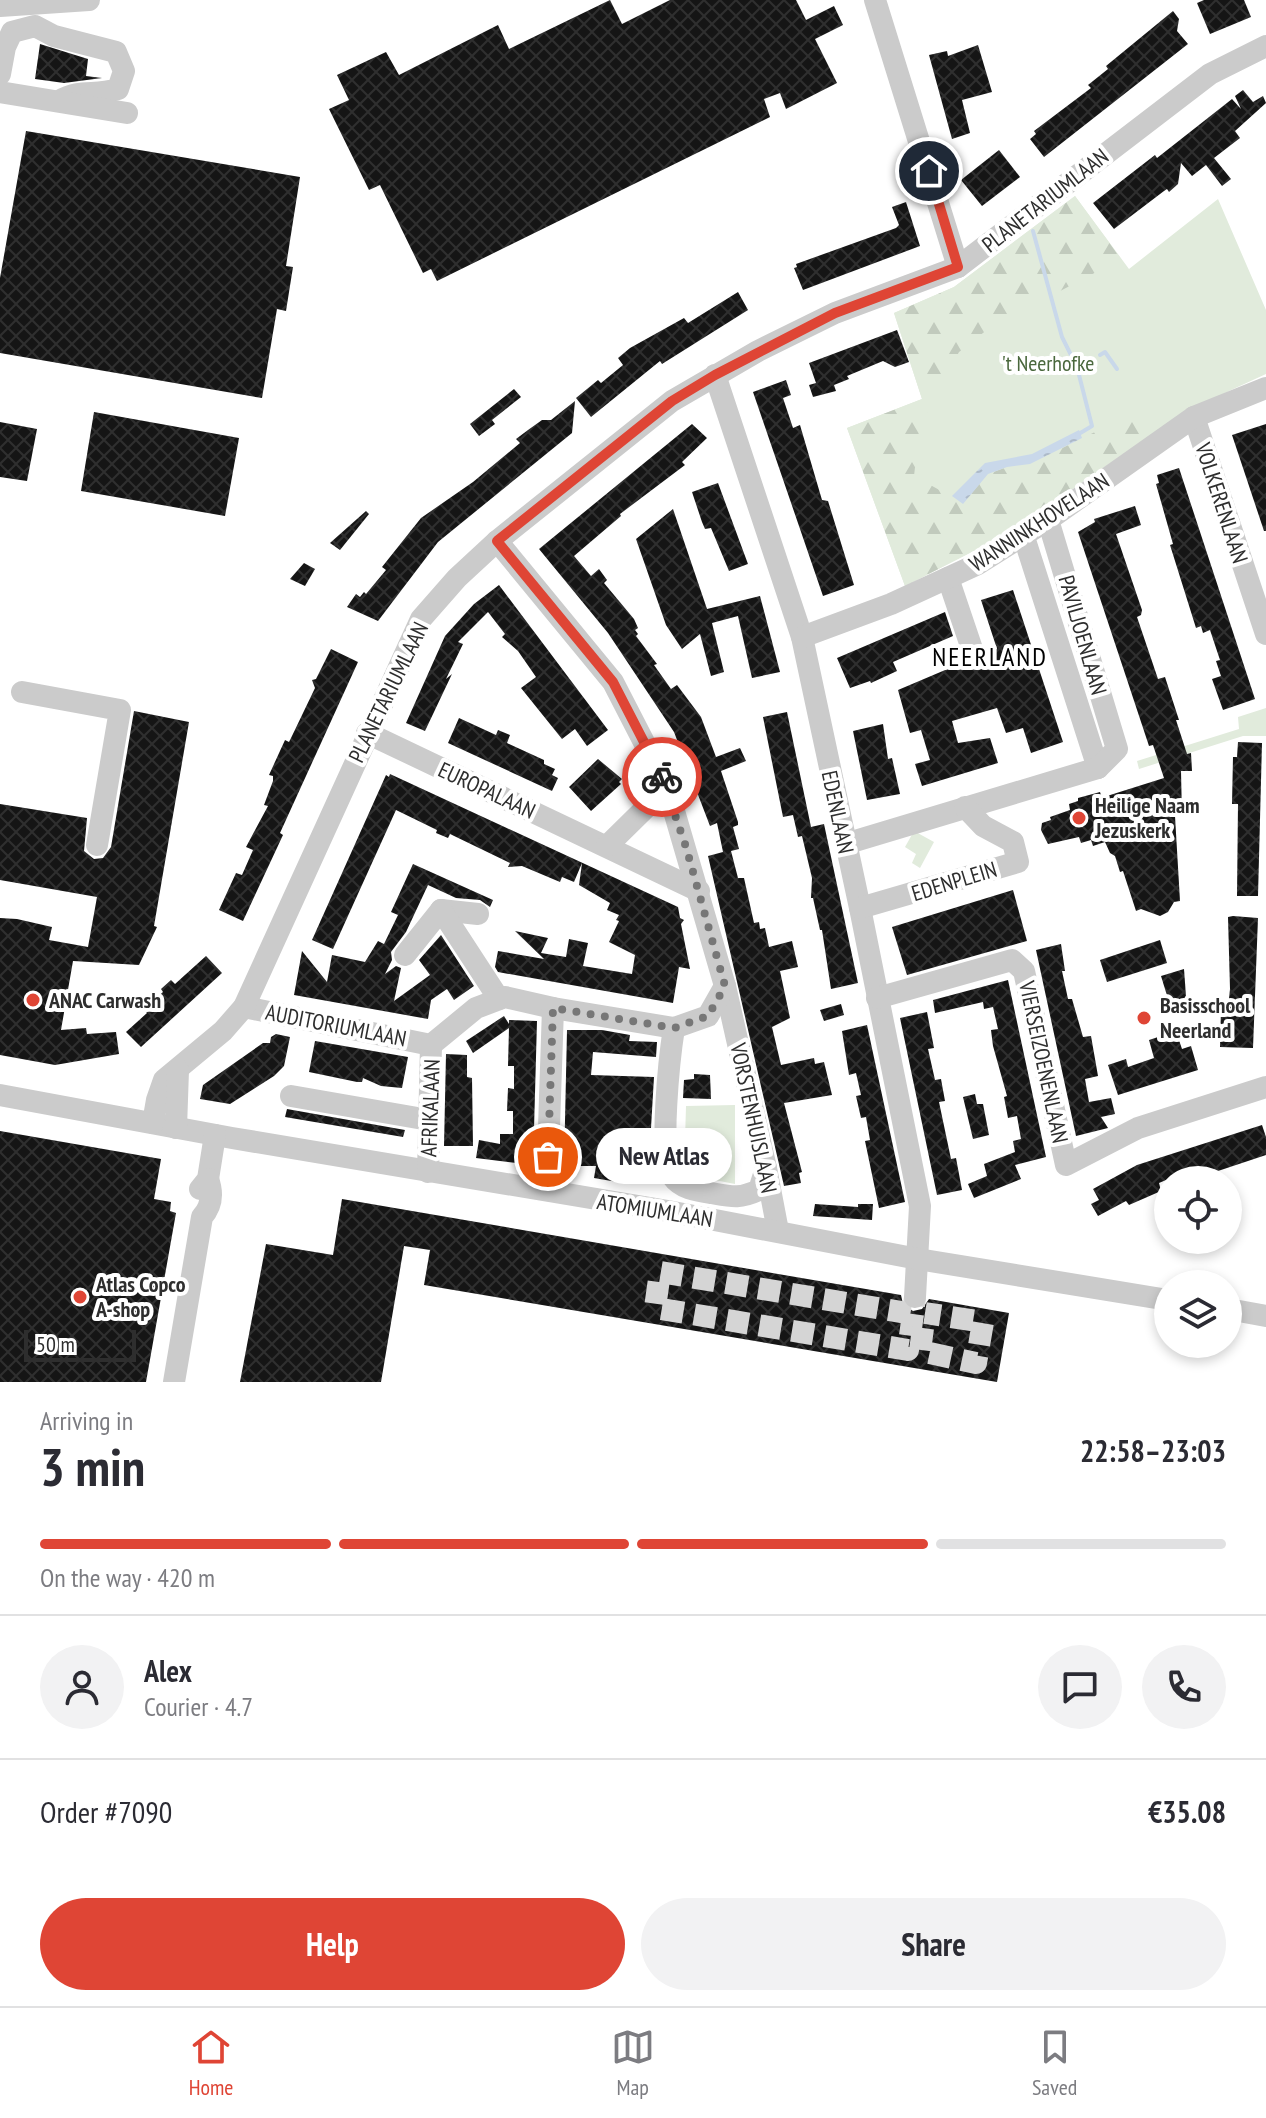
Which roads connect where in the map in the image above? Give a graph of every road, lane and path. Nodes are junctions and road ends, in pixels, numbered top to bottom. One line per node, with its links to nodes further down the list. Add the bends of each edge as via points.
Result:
1 (89, 0): 3 (street)
2 (875, 0): 8 (street)
3 (0, 6)
4 (1266, 46): 8 (street, PLANETARIUMLAAN, via 1199,82)
5 (1, 86): 6 (street); 6 (street, via 12,32 35,26 116,52 124,71 118,89 101,95 75,92)
6 (59, 101): 7 (street)
7 (127, 113)
8 (958, 267): 9 (street, PLANETARIUMLAAN, via 835,313)
9 (715, 375): 14 (street, PLANETARIUMLAAN, via 672,401); 17 (street, EDENLAAN)
10 (1266, 388): 11 (street, WANNINKHOVELAAN)
11 (1194, 417): 12 (street, WANNINKHOVELAAN); 16 (street, VOLKERENLAAN)
12 (1048, 520): 13 (street, WANNINKHOVELAAN); 21 (street, PAVILJOENLAAN, via 1117,749)
13 (1023, 534): 15 (street, WANNINKHOVELAAN); 21 (street, PAVILJOENLAAN)
14 (497, 541): 20 (street, PLANETARIUMLAAN, via 421,619); 22 (street, VORSTENHUISLAAN, via 613,682)
15 (948, 578): 17 (street, WANNINKHOVELAAN); 18 (street)
16 (1266, 634)
17 (802, 637): 24 (street, EDENLAAN)
18 (973, 652)
19 (22, 692): 25 (street, via 120,710)
20 (367, 733): 26 (street, EUROPALAAN); 35 (street, PLANETARIUMLAAN)
21 (1098, 768): 23 (street)
22 (667, 787): 26 (street); 27 (street, VORSTENHUISLAAN)
23 (965, 807): 24 (street); 28 (street, EDENPLEIN, via 983,826 1013,842 1018,862)
24 (845, 844): 28 (street, EDENLAAN)
25 (97, 845)
26 (607, 846): 27 (street, EUROPALAAN)
27 (699, 891): 32 (street, VORSTENHUISLAAN)
28 (860, 908): 33 (street, EDENLAAN)
29 (441, 910): 30 (street); 31 (street); 34 (street)
30 (478, 914)
31 (405, 955)
32 (725, 986): 37 (street, via 708,1016); 48 (street, VORSTENHUISLAAN)
33 (877, 998): 40 (street, VIERSEIZOENENLAAN, via 1012,960 1024,971 1066,1165 1138,1128); 51 (street, EDENLAAN)
34 (499, 999): 36 (street); 38 (street, AUDITORIUMLAAN, via 476,1008)
35 (244, 1007): 38 (street, AUDITORIUMLAAN); 39 (street, PLANETARIUMLAAN)
36 (553, 1008): 37 (street); 47 (street)
37 (674, 1028): 48 (street, via 666,1160 673,1178 690,1190 740,1198 759,1190)
38 (431, 1045): 43 (street, AFRIKALAAN)
39 (178, 1070): 44 (street, PLANETARIUMLAAN, via 164,1080); 45 (street)
40 (1266, 1087)
41 (0, 1095): 44 (street, ATOMIUMLAAN)
42 (291, 1096): 43 (street)
43 (429, 1120): 49 (street, AFRIKALAAN)
44 (153, 1123): 45 (street, ATOMIUMLAAN)
45 (176, 1128): 46 (street, ATOMIUMLAAN)
46 (215, 1135): 49 (street, ATOMIUMLAAN); 56 (street, via 208,1179 200,1187 197,1205 202,1217)
47 (548, 1157)
48 (766, 1168): 50 (street, VORSTENHUISLAAN)
49 (428, 1172): 50 (street, ATOMIUMLAAN)
50 (778, 1231): 51 (street, ATOMIUMLAAN)
51 (928, 1260): 52 (street, EDENLAAN); 53 (street, ATOMIUMLAAN)
52 (920, 1298)
53 (1154, 1298)
54 (1242, 1312): 55 (street)
55 (1266, 1316)
56 (174, 1382)

